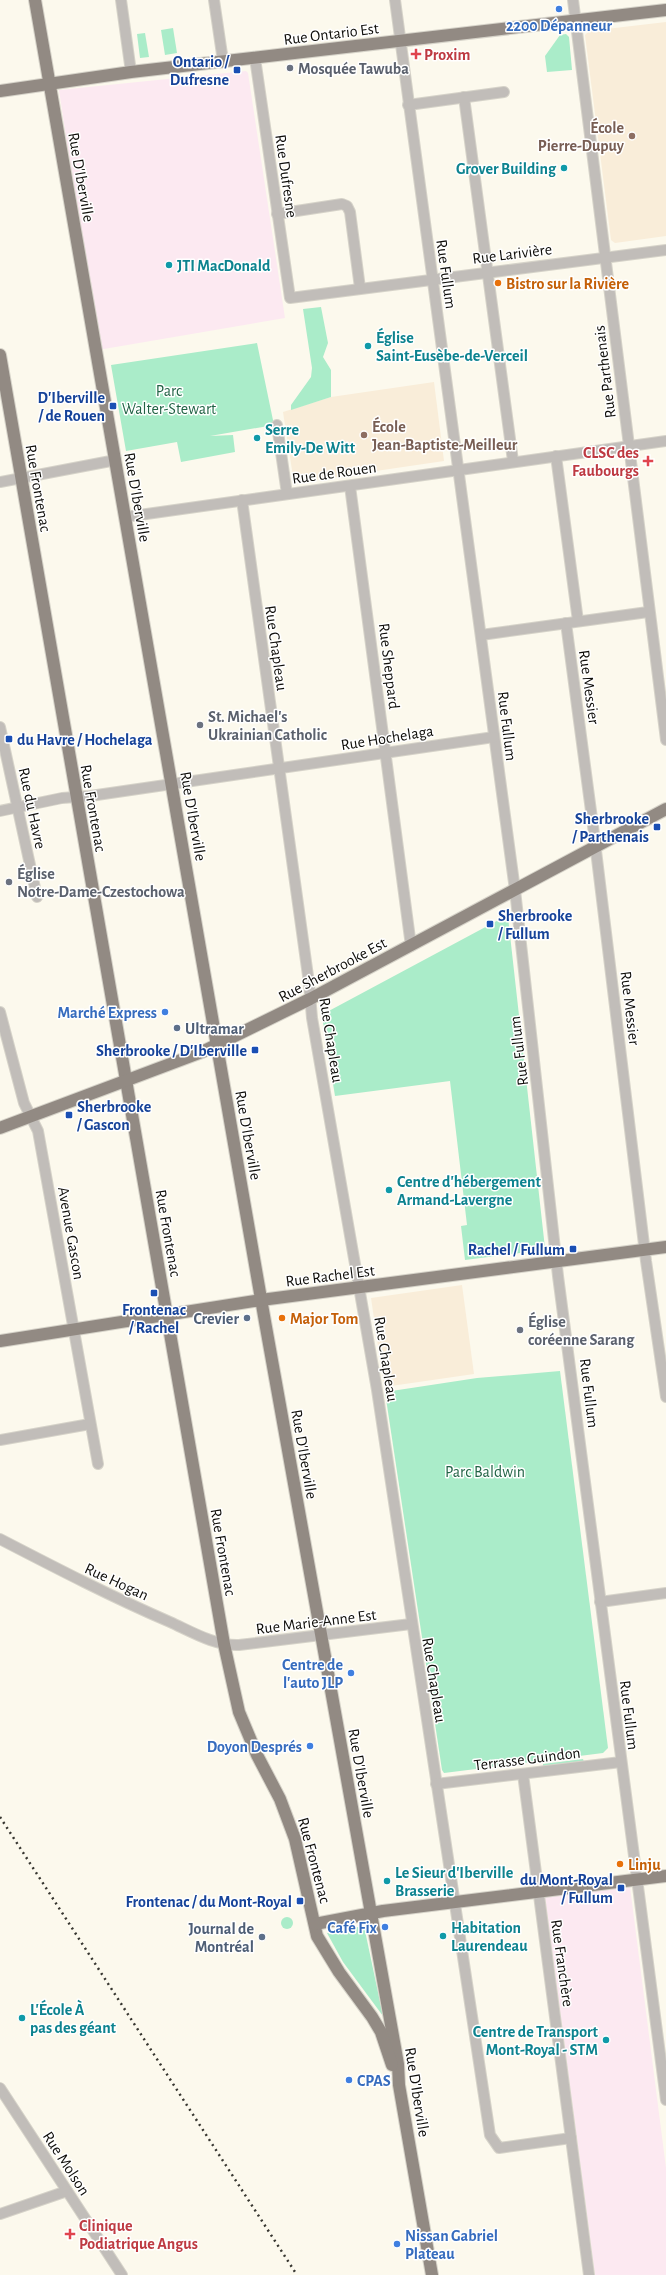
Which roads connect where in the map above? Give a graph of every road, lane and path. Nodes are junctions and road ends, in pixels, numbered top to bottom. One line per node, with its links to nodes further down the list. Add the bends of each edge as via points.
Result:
1 (35, 0): 12 (main road, Rue D'Iberville)
2 (121, 0): 11 (street)
3 (214, 0): 10 (street)
4 (395, 0): 8 (street, Rue Fullum)
5 (573, 0): 7 (street, Rue Parthenais)
6 (666, 10): 7 (main road, Rue Ontario Est)
7 (576, 21): 8 (main road, Rue Ontario Est); 19 (street, Rue Parthenais)
8 (400, 41): 9 (main road, Rue Ontario Est); 16 (street, Rue Fullum)
9 (255, 58): 10 (main road, Rue Ontario Est); 17 (street, Rue Dufresne)
10 (223, 61): 11 (main road, Rue Ontario Est)
11 (131, 72): 12 (main road, Rue Ontario Est)
12 (50, 83): 13 (main road, Rue Ontario Est); 29 (main road, Rue D'Iberville)
13 (0, 91)
14 (504, 92): 15 (street)
15 (464, 97): 16 (street); 20 (street)
16 (408, 105): 21 (street, Rue Fullum)
17 (277, 214): 22 (street, via 342,204 347,206 350,212); 23 (street, Rue Dufresne)
18 (666, 250): 19 (street, Rue Larivière)
19 (606, 257): 20 (street, Rue Larivière); 27 (street, Rue Parthenais)
20 (488, 272): 21 (street, Rue Larivière); 30 (street)
21 (432, 279): 22 (street, Rue Larivière); 31 (street, Rue Fullum)
22 (360, 288): 23 (street, Rue Larivière)
23 (290, 298)
24 (0, 355): 32 (main road, Rue Frontenac)
25 (277, 425): 35 (street)
26 (666, 440): 27 (street, Rue de Rouen)
27 (628, 446): 28 (street, Rue de Rouen); 38 (street, Rue Parthenais)
28 (556, 456): 30 (street, Rue de Rouen); 39 (street)
29 (116, 460): 32 (street); 37 (main road, Rue D'Iberville)
30 (513, 461): 31 (street, Rue de Rouen)
31 (458, 470): 34 (street, Rue de Rouen); 41 (street, Rue Fullum)
32 (21, 478): 33 (street); 48 (main road, Rue Frontenac)
33 (0, 482)
34 (350, 486): 35 (street, Rue de Rouen); 45 (street, Rue Sheppard)
35 (287, 494): 36 (street, Rue de Rouen)
36 (242, 500): 37 (street, Rue de Rouen); 46 (street, Rue Chapleau)
37 (125, 517): 47 (main road, Rue D'Iberville)
38 (648, 612): 39 (street); 44 (street, Rue Parthenais)
39 (578, 621): 40 (street)
40 (566, 623): 41 (street); 52 (street, Rue Messier)
41 (481, 635): 43 (street, Rue Fullum)
42 (0, 726): 49 (street, Rue du Havre)
43 (494, 736): 45 (street, Rue Hochelaga); 53 (street, Rue Fullum)
44 (666, 740)
45 (386, 752): 46 (street, Rue Hochelaga); 55 (street, Rue Sheppard)
46 (278, 767): 47 (street, Rue Hochelaga); 56 (street, Rue Chapleau)
47 (172, 783): 48 (street, Rue Hochelaga); 58 (main road, Rue D'Iberville)
48 (76, 797): 49 (street, Rue Hochelaga); 59 (main road, Rue Frontenac)
49 (17, 806): 51 (street, Rue Hochelaga); 54 (street, Rue du Havre)
50 (666, 809): 52 (main road, Rue Sherbrooke Est)
51 (0, 811)
52 (596, 846): 53 (main road, Rue Sherbrooke Est); 63 (street, Rue Messier)
53 (515, 890): 55 (main road, Rue Sherbrooke Est); 64 (street, Rue Fullum)
54 (36, 897)
55 (411, 946): 56 (main road, Rue Sherbrooke Est)
56 (310, 999): 58 (main road, Rue Sherbrooke Est); 65 (street, Rue Chapleau)
57 (0, 1012): 60 (street, Avenue Gascon, via 24,1103)
58 (217, 1045): 59 (main road, Rue Sherbrooke Est); 66 (main road, Rue D'Iberville)
59 (126, 1080): 60 (main road, Rue Sherbrooke Est); 67 (main road, Rue Frontenac)
60 (30, 1116): 61 (main road, Rue Sherbrooke Est); 68 (street, Avenue Gascon, via 38,1131)
61 (0, 1128)
62 (666, 1247): 63 (main road, Rue Rachel Est)
63 (646, 1250): 64 (main road, Rue Rachel Est); 70 (street, Rue Messier)
64 (558, 1261): 65 (main road, Rue Rachel Est); 76 (street, Rue Fullum)
65 (360, 1287): 66 (main road, Rue Rachel Est); 77 (street, Rue Chapleau)
66 (261, 1300): 67 (main road, Rue Rachel Est); 78 (main road, Rue D'Iberville)
67 (168, 1314): 68 (main road, Rue Rachel Est); 79 (main road, Rue Frontenac)
68 (74, 1328): 69 (main road, Rue Rachel Est); 71 (street, Avenue Gascon)
69 (0, 1341)
70 (666, 1397)
71 (90, 1424): 72 (street); 73 (street, Avenue Gascon)
72 (0, 1440)
73 (98, 1464)
74 (0, 1539): 79 (street, Rue Hogan, via 105,1593)
75 (666, 1594): 76 (street)
76 (600, 1602): 80 (street, Rue Fullum)
77 (411, 1624): 78 (street, Rue Marie-Anne Est); 82 (street, Rue Chapleau)
78 (320, 1636): 79 (street, Rue Marie-Anne Est, via 239,1645); 87 (main road, Rue D'Iberville)
79 (224, 1644): 88 (main road, Rue Frontenac, via 239,1712 257,1755 280,1799 295,1839)
80 (621, 1762): 81 (street, Terrasse Guindon); 84 (street, Rue Fullum)
81 (523, 1774): 82 (street, Terrasse Guindon); 85 (street, Rue Franchère)
82 (436, 1784): 86 (street, Rue Chapleau)
83 (666, 1876): 84 (main road)
84 (637, 1879): 85 (main road); 91 (street, Rue Fullum)
85 (538, 1890): 86 (main road); 92 (street, Rue Franchère)
86 (454, 1902): 87 (main road); 92 (street, Rue Chapleau, via 490,2135 499,2148)
87 (371, 1912): 88 (main road); 89 (main road, Rue D'Iberville, via 398,2064)
88 (315, 1924): 89 (main road, Rue Frontenac, via 317,1936 327,1955 381,2032)
89 (399, 2085): 96 (main road, Rue D'Iberville)
90 (0, 2088): 93 (street, Rue Molson)
91 (666, 2100)
92 (572, 2138): 97 (street, Rue Franchère)
93 (67, 2191): 94 (street); 95 (street, Rue Molson)
94 (0, 2214)
95 (122, 2275)
96 (432, 2275)
97 (588, 2275)

